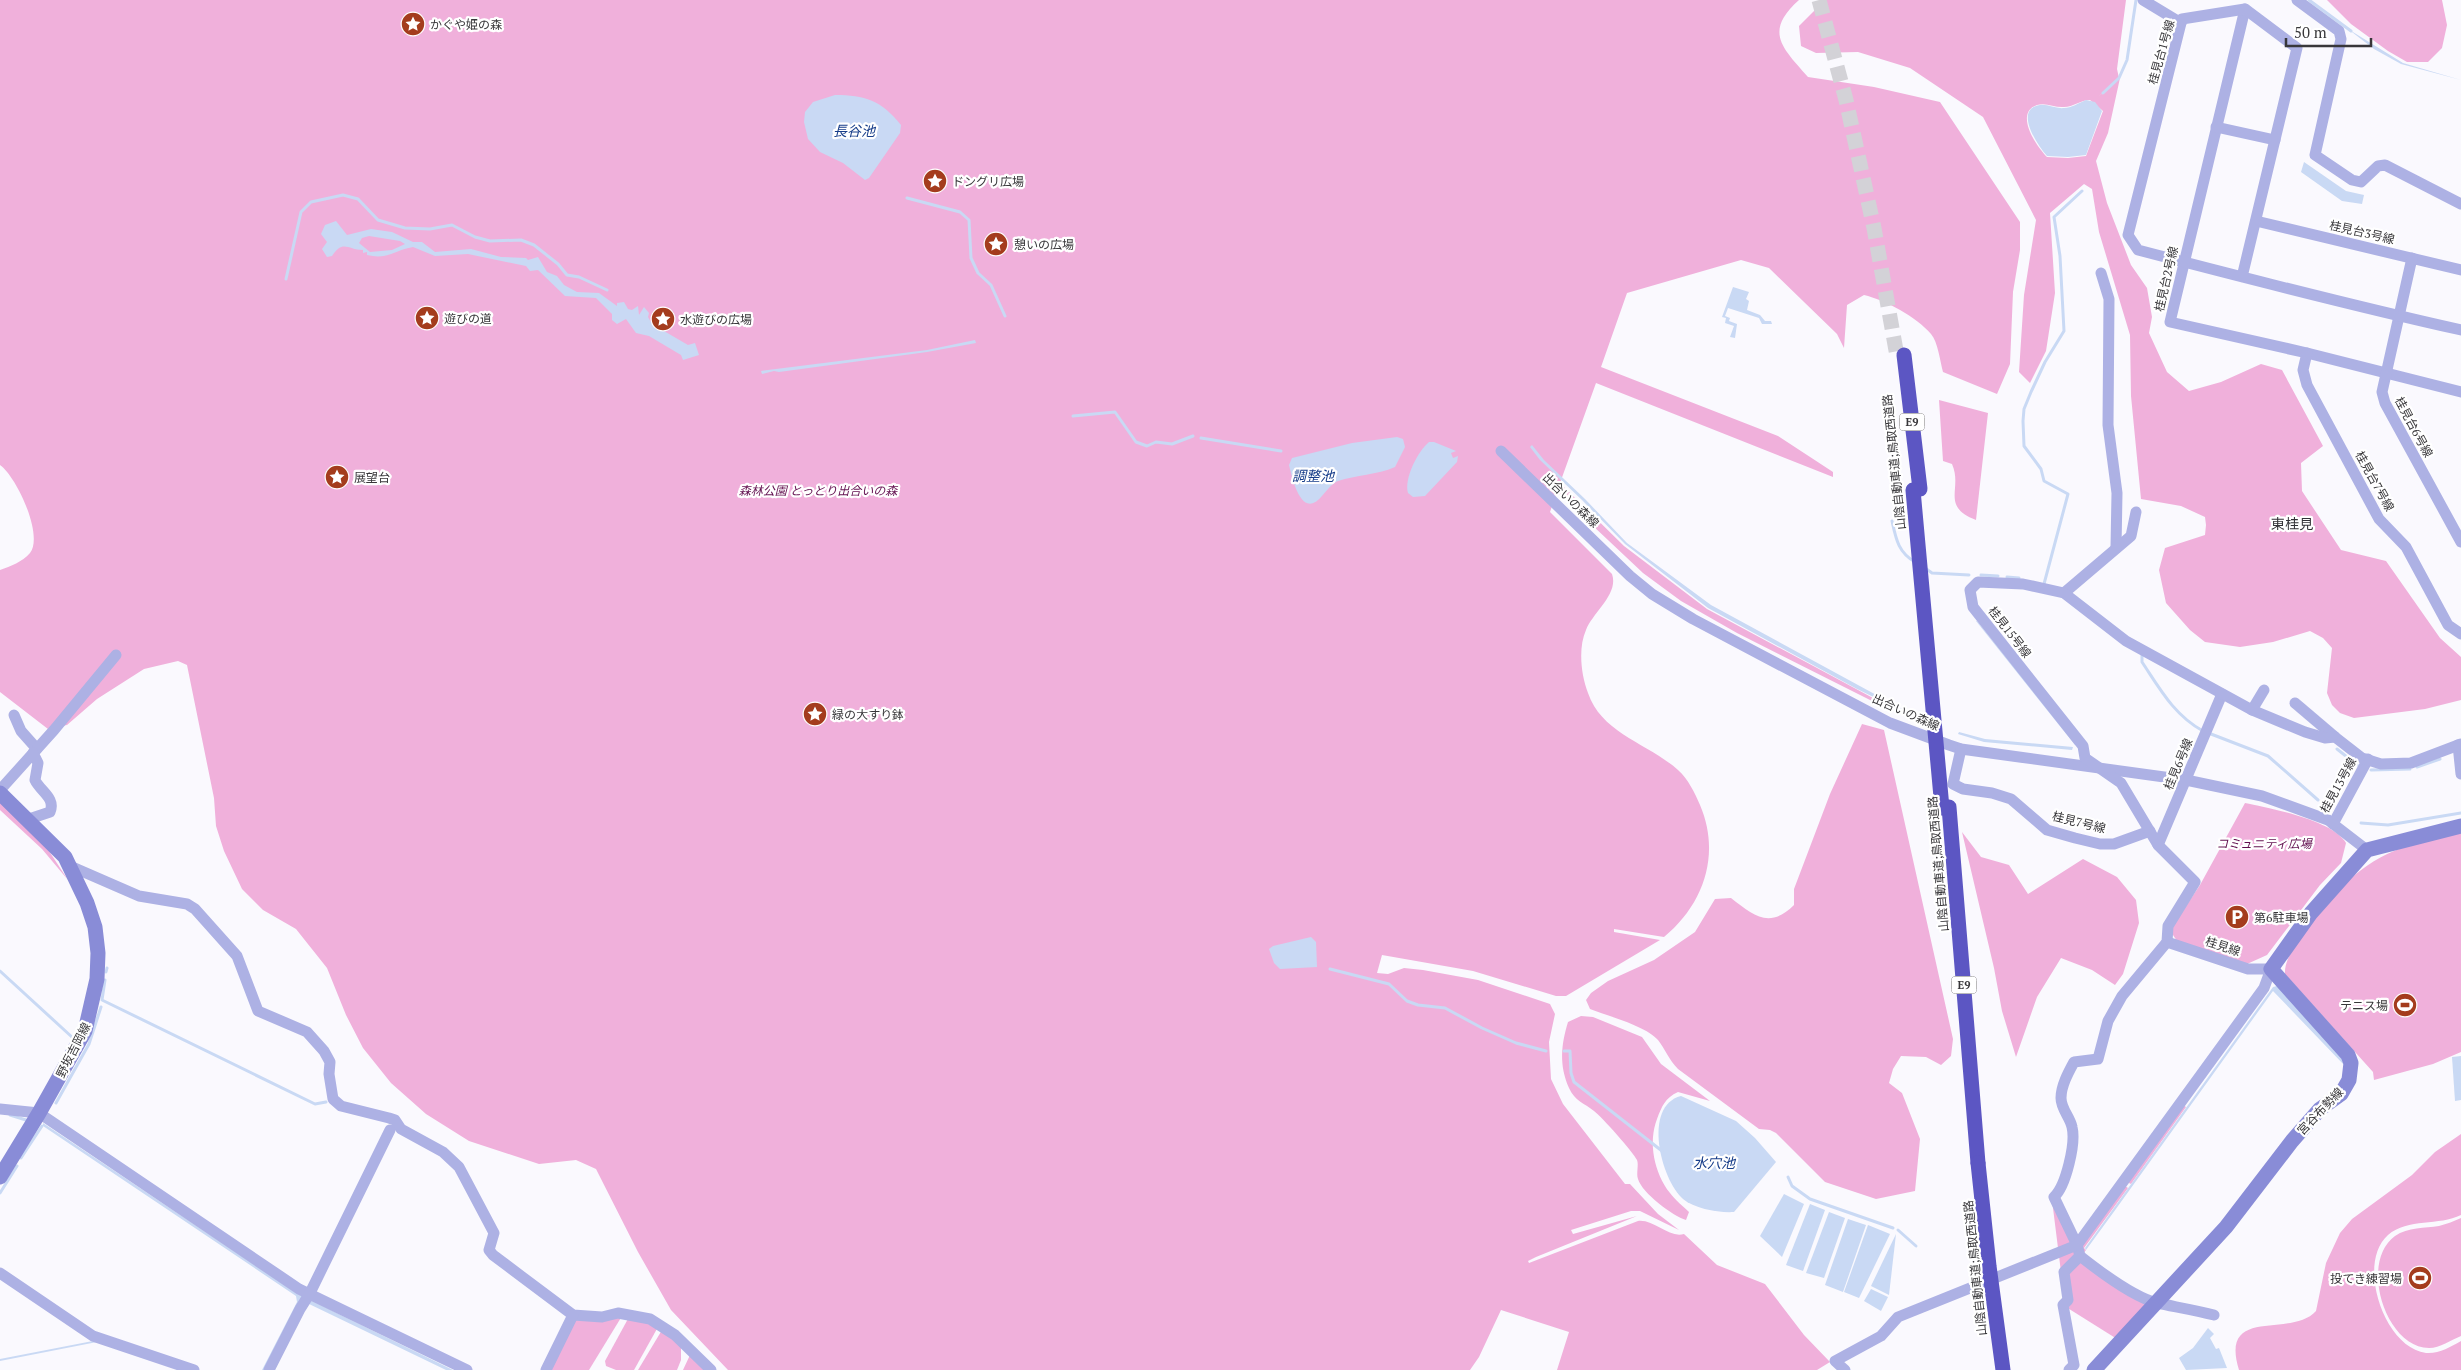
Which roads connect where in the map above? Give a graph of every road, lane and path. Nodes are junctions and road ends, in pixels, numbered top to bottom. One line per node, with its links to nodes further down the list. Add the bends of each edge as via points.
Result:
1 (2143, 0): 4 (street)
2 (2297, 0): 7 (street, via 2338,31 2341,39 2316,154 2352,180 2361,182 2378,166 2385,165)
3 (2245, 9): 4 (street, 桂見台1号線, via 2182,19); 5 (street, 桂見台2号線); 6 (street, via 2297,48)
4 (2181, 23): 10 (street, 桂見台1号線, via 2128,235 2138,250)
5 (2216, 126): 6 (street); 10 (street, 桂見台2号線)
6 (2276, 140): 8 (street)
7 (2461, 204)
8 (2256, 221): 9 (street, 桂見台3号線); 13 (street)
9 (2412, 258): 11 (street, 桂見台3号線); 14 (street, 桂見台6号線)
10 (2184, 262): 13 (street, 桂見台1号線); 16 (street, 桂見台2号線, via 2170,322)
11 (2461, 270)
12 (2101, 273): 23 (street, via 2109,299 2108,425 2117,493)
13 (2242, 276): 14 (street, 桂見台1号線)
14 (2398, 316): 15 (street, 桂見台1号線); 18 (street, 桂見台6号線)
15 (2461, 330)
16 (2307, 353): 18 (street, 桂見台2号線); 25 (street, 桂見台7号線, via 2303,370 2307,385 2379,519 2406,547 2448,625)
17 (1901, 356): 53 (highway, 山陰自動車道;鳥取西道路 / E9, via 1932,639)
18 (2386, 373): 19 (street, 桂見台2号線); 22 (street, 桂見台6号線, via 2382,392 2385,403)
19 (2461, 392)
20 (1502, 451): 34 (street, 出合いの森線, via 1652,594 1693,620 1890,723)
21 (2136, 512): 23 (street, via 2131,536)
22 (2461, 542)
23 (2116, 548): 24 (street)
24 (2064, 593): 28 (street, 桂見15号線, via 2126,641); 37 (street, 桂見15号線, via 2023,584 1978,582 1970,590 1972,607 2083,746 2085,758)
25 (2461, 634)
26 (116, 655): 35 (street)
27 (2264, 690): 30 (street)
28 (2222, 694): 30 (street, 桂見15号線); 39 (street, 桂見6号線)
29 (2295, 703): 32 (street)
30 (2252, 710): 32 (street, 桂見15号線, via 2305,732 2325,738)
31 (14, 715): 35 (street, via 21,732)
32 (2335, 737): 36 (street, 桂見15号線)
33 (2460, 745): 36 (street, 桂見15号線, via 2411,763 2381,764); 38 (street)
34 (1961, 750): 37 (street, 出合いの森線); 44 (street, 桂見7号線, via 1953,784 1962,789 2011,799 2047,830 2100,844 2114,844)
35 (35, 751): 40 (street); 41 (street, via 38,763 35,780 52,806 50,812)
36 (2368, 760): 42 (street, 桂見13号線)
37 (2099, 767): 39 (street, 出合いの森線); 44 (street, 桂見15号線, via 2122,783)
38 (2461, 774)
39 (2186, 780): 42 (street, 出合いの森線, via 2262,796); 45 (street, 桂見6号線)
40 (0, 791): 41 (street, 野坂吉岡線)
41 (29, 819): 47 (street, 野坂吉岡線)
42 (2332, 824): 46 (street, 出合いの森線)
43 (2461, 826): 46 (street)
44 (2150, 831): 45 (street, 桂見15号線)
45 (2158, 845): 48 (street, 桂見15号線, via 2195,882 2168,926)
46 (2366, 850): 49 (street, via 2311,913)
47 (70, 866): 51 (street, 野坂吉岡線, via 95,927 97,979 84,1031); 59 (street, via 139,896 196,908 237,956 258,1011 307,1032 328,1056 333,1099 341,1106 395,1120 401,1129 443,1152 459,1167 494,1233 489,1250)
48 (2167, 942): 49 (street, 桂見線, via 2248,969); 55 (street, 桂見15号線, via 2122,996 2108,1021 2098,1059 2074,1062 2061,1097 2074,1134 2070,1162 2059,1193 2054,1197)
49 (2271, 968): 55 (street, via 2264,988); 58 (street, 宮谷布勢線, via 2348,1055 2351,1063 2349,1080 2340,1094 2320,1109 2292,1141 2226,1228)
50 (0, 1109): 51 (street)
51 (39, 1113): 54 (street, 野坂吉岡線); 57 (street)
52 (390, 1130): 57 (street)
53 (1975, 1163): 67 (highway, 山陰自動車道;鳥取西道路 / E9); 68 (highway, 山陰自動車道;鳥取西道路 / E9, bridge)
54 (0, 1177)
55 (2079, 1250): 58 (street, via 2138,1294); 66 (street, via 1898,1317 1881,1336 1835,1361); 69 (street, via 2064,1272 2068,1300 2063,1305 2074,1365)
56 (0, 1273): 61 (street, via 93,1336)
57 (310, 1293): 62 (street); 63 (street)
58 (2156, 1303): 60 (street); 70 (street, 宮谷布勢線)
59 (573, 1315): 64 (street); 65 (street, via 602,1317 618,1313 650,1319 675,1336)
60 (2214, 1315)
61 (194, 1370)
62 (269, 1370)
63 (467, 1370)
64 (546, 1370)
65 (710, 1370)
66 (1845, 1370)
67 (1996, 1370)
68 (2004, 1370)
69 (2069, 1370)
70 (2094, 1370)

